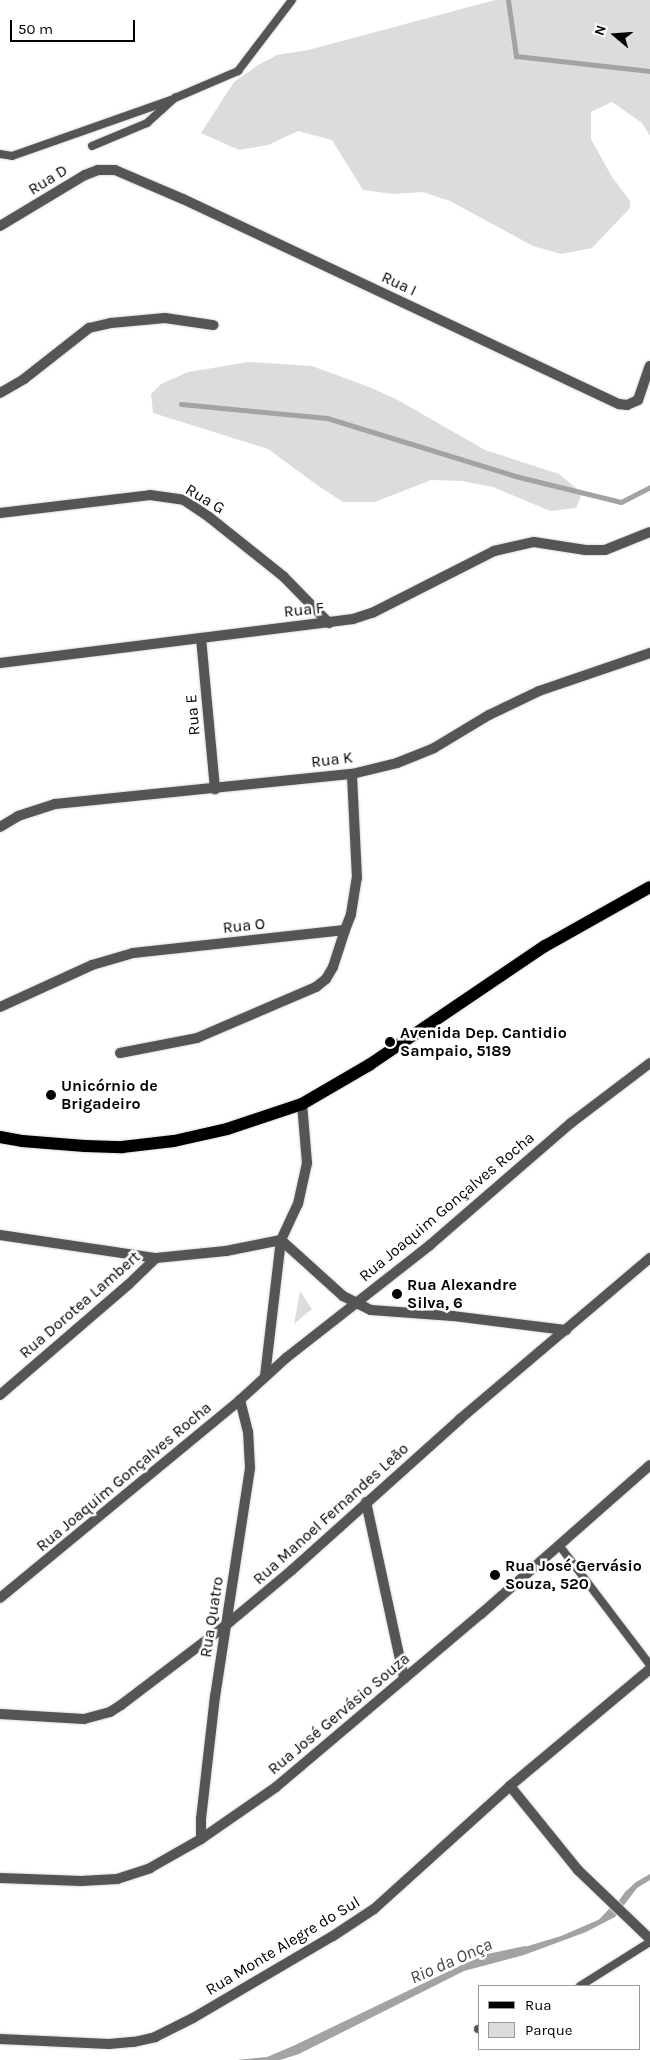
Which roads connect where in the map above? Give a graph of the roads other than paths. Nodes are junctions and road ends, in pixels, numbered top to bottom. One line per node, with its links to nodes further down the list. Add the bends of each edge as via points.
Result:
1 (292, 0): 2 (lane, via 238,71)
2 (176, 98): 3 (lane, via 147,123); 4 (lane, via 12,156)
3 (92, 146)
4 (0, 154)
5 (115, 170): 6 (street, Rua D, via 98,170 85,175); 8 (street, Rua I, via 619,404 627,405 638,400)
6 (0, 226)
7 (213, 325): 9 (street, via 166,318 89,328 24,379)
8 (650, 366)
9 (0, 393)
10 (0, 513): 12 (street, Rua G, via 150,495 184,500 283,576)
11 (650, 532): 12 (street, Rua F, via 596,551 534,542 494,551 372,613)
12 (329, 623): 13 (street, Rua F)
13 (201, 638): 15 (street, Rua F); 17 (street, Rua E)
14 (650, 653): 16 (street, Rua K, via 539,691 414,758)
15 (0, 662)
16 (352, 774): 17 (street, Rua K); 20 (street, via 357,878)
17 (215, 789): 18 (street, Rua K, via 55,804 18,816)
18 (0, 827)
19 (650, 886): 24 (main road, via 546,946 369,1065)
20 (345, 930): 21 (street, Rua O, via 133,953 92,965); 22 (street, via 333,967 316,987 197,1038)
21 (0, 1006)
22 (120, 1053)
23 (650, 1063): 30 (street, Rua Joaquim Gonçalves Rocha, via 571,1124 430,1245)
24 (302, 1104): 25 (main road, via 227,1129 174,1141 86,1146); 27 (street, via 307,1163 298,1204)
25 (0, 1137)
26 (0, 1235): 28 (street)
27 (281, 1240): 28 (street, via 234,1250); 30 (street); 32 (street)
28 (156, 1258): 33 (street, Rua Dorotea Lambert)
29 (650, 1258): 31 (street, Rua Manoel Fernandes Leão)
30 (354, 1303): 31 (street, via 371,1310); 32 (street, Rua Joaquim Gonçalves Rocha)
31 (566, 1330): 36 (street, Rua Manoel Fernandes Leão)
32 (264, 1376): 34 (street, Rua Joaquim Gonçalves Rocha)
33 (0, 1395)
34 (240, 1400): 38 (street, Rua Joaquim Gonçalves Rocha); 39 (street, Rua Quatro, via 248,1432 250,1468)
35 (650, 1465): 37 (street, Rua José Gervásio Souza)
36 (366, 1502): 39 (street, Rua Manoel Fernandes Leão); 41 (street)
37 (559, 1545): 40 (lane); 41 (street, Rua José Gervásio Souza)
38 (0, 1598)
39 (225, 1626): 42 (street, Rua Manoel Fernandes Leão, via 110,1712 84,1719); 44 (street, Rua Quatro)
40 (650, 1667): 43 (street, Rua Monte Alegre do Sul)
41 (404, 1678): 44 (street, Rua José Gervásio Souza, via 276,1787)
42 (0, 1714)
43 (510, 1786): 46 (street, via 561,1851); 48 (street, Rua Monte Alegre do Sul, via 374,1910 170,2031 155,2038 110,2044)
44 (201, 1839): 45 (street, Rua José Gervásio Souza, via 150,1868 117,1879)
45 (0, 1878)
46 (650, 1941): 47 (lane)
47 (582, 1985)
48 (0, 2039)

